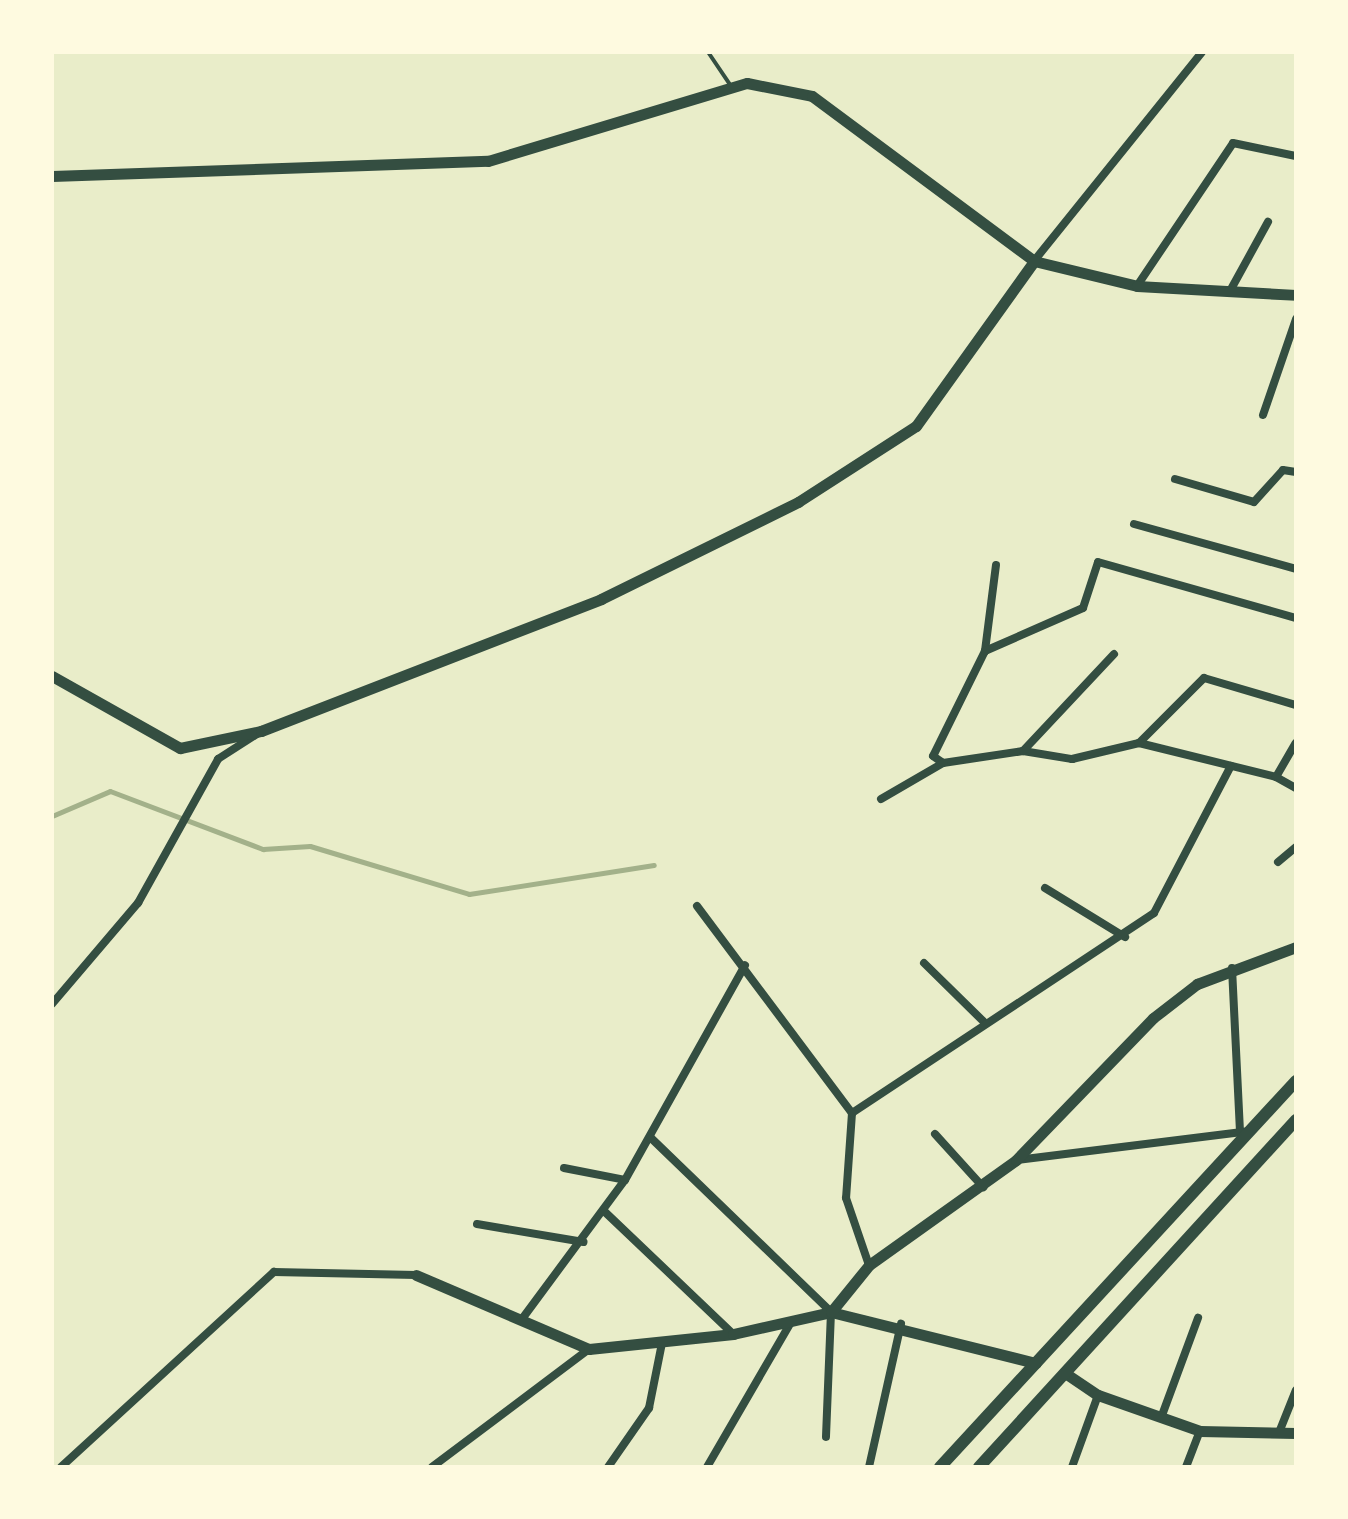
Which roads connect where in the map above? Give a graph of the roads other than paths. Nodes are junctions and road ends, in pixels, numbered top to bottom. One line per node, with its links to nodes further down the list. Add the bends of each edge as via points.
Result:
1 (708, 52): 3 (lane)
2 (1202, 52): 7 (street)
3 (730, 85): 5 (street, via 488,161); 7 (street, via 812,96)
4 (1296, 156): 8 (street, via 1233,143)
5 (52, 176)
6 (1268, 222): 9 (street)
7 (1034, 261): 8 (street); 23 (street, via 916,426 798,502 601,599)
8 (1137, 286): 9 (street)
9 (1230, 291): 10 (street)
10 (1296, 295)
11 (1296, 319): 12 (street)
12 (1263, 415)
13 (1296, 472): 14 (street, via 1283,470 1254,502)
14 (1175, 479)
15 (1134, 524): 17 (street)
16 (996, 565): 19 (street)
17 (1296, 569)
18 (1296, 618): 19 (street, via 1098,562 1083,608)
19 (985, 651): 27 (street, via 933,756)
20 (1114, 654): 26 (street)
21 (52, 676): 23 (street, via 180,748)
22 (1296, 705): 24 (street, via 1204,678)
23 (261, 731): 41 (street, via 218,759 138,903)
24 (1139, 743): 26 (street, via 1072,759); 28 (street)
25 (1296, 743): 29 (street)
26 (1023, 751): 27 (street)
27 (943, 763): 31 (street)
28 (1231, 766): 29 (street); 36 (street, via 1154,913)
29 (1276, 777): 30 (street)
30 (1296, 788)
31 (881, 799)
32 (1296, 847): 33 (street)
33 (1278, 862)
34 (1045, 888): 36 (street)
35 (697, 906): 39 (street)
36 (1125, 937): 42 (street)
37 (1296, 947): 40 (street)
38 (924, 963): 42 (street)
39 (745, 965): 44 (street); 48 (street)
40 (1232, 968): 46 (street); 49 (street, via 1197,984 1153,1018)
41 (52, 1004)
42 (983, 1021): 44 (street)
43 (1296, 1081): 46 (main road)
44 (852, 1113): 58 (street, via 846,1198)
45 (1296, 1120): 56 (main road)
46 (1245, 1130): 49 (street); 54 (main road)
47 (935, 1134): 52 (street)
48 (650, 1137): 51 (street); 60 (street)
49 (1016, 1160): 52 (street)
50 (564, 1168): 51 (street)
51 (625, 1180): 53 (street)
52 (984, 1188): 58 (street)
53 (605, 1212): 57 (street); 65 (street)
54 (1173, 1216): 56 (main road); 68 (main road)
55 (477, 1224): 57 (street)
56 (1195, 1234): 69 (main road)
57 (583, 1242): 62 (street)
58 (869, 1265): 60 (street)
59 (416, 1275): 62 (street); 78 (street, via 274,1272)
60 (831, 1312): 63 (street); 64 (street); 76 (street)
61 (1198, 1318): 72 (street)
62 (522, 1319): 67 (street)
63 (791, 1322): 65 (street); 77 (street)
64 (901, 1324): 68 (street); 83 (street)
65 (733, 1334): 66 (street)
66 (662, 1343): 67 (street); 80 (street, via 649,1408)
67 (589, 1349): 79 (street)
68 (1036, 1363): 84 (main road)
69 (1065, 1373): 71 (street); 85 (main road)
70 (1296, 1390): 73 (street)
71 (1098, 1395): 72 (street); 86 (street)
72 (1161, 1418): 74 (street)
73 (1280, 1430): 74 (street); 75 (street)
74 (1200, 1431): 87 (street)
75 (1296, 1433)
76 (826, 1437)
77 (712, 1458): 81 (street); 82 (street)
78 (61, 1467)
79 (432, 1467)
80 (608, 1467)
81 (707, 1467)
82 (718, 1467)
83 (869, 1467)
84 (940, 1467)
85 (979, 1467)
86 (1072, 1467)
87 (1186, 1467)

